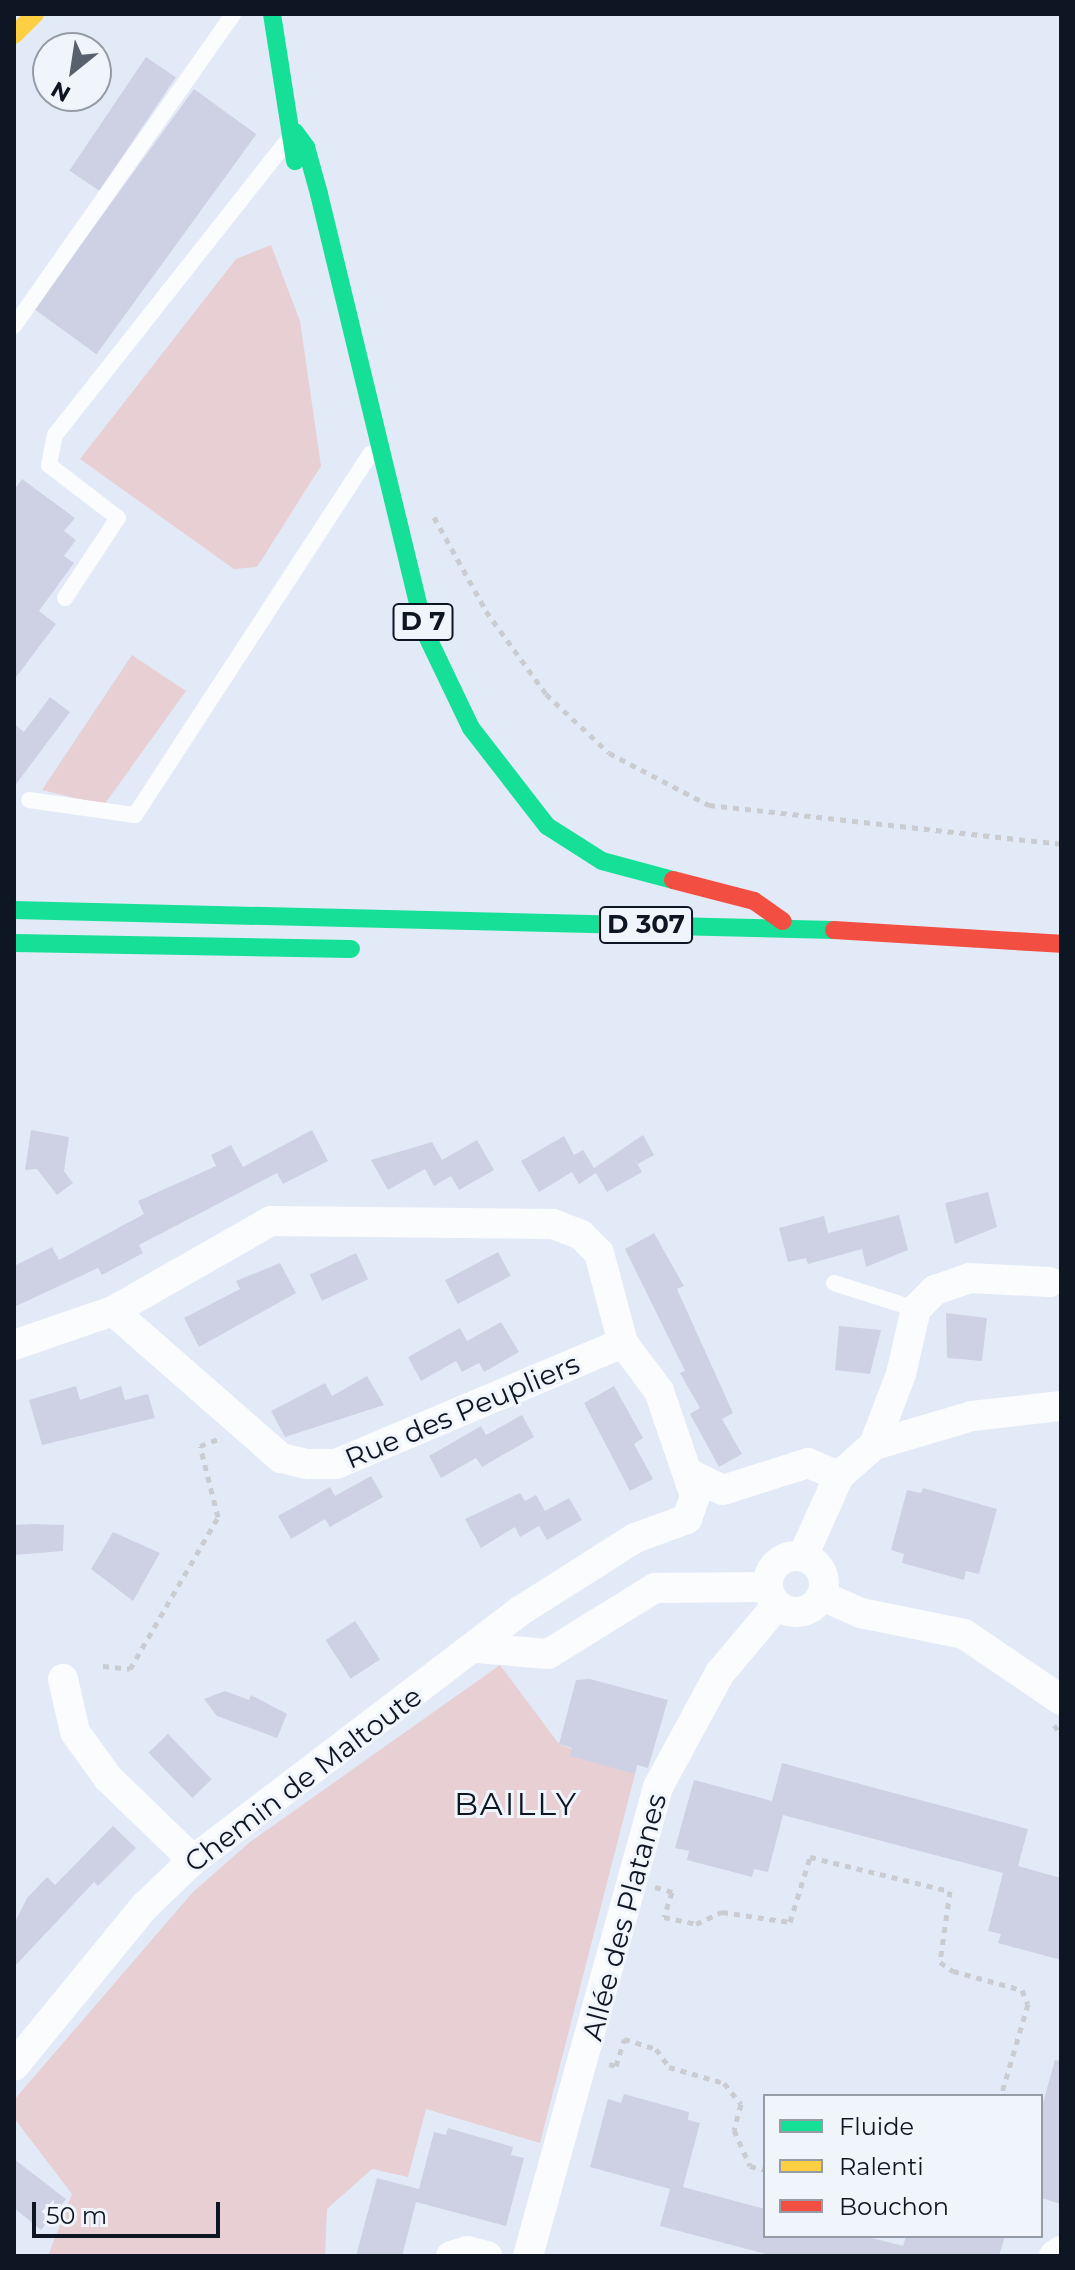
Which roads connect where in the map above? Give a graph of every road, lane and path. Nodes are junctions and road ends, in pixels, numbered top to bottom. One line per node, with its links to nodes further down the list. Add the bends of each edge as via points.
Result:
1 (35, 14): 4 (main road)
2 (233, 14): 6 (lane)
3 (272, 14): 5 (main road)
4 (14, 35)
5 (295, 132): 7 (main road, D 7, via 306,147 319,194); 9 (lane, via 55,435 49,465 118,518)
6 (14, 326)
7 (376, 454): 10 (lane, via 135,815); 13 (main road, D 7, via 425,632 471,728 506,781 547,826 602,861 754,901)
8 (428, 506): 11 (path, via 486,611 546,694 609,753 709,805)
9 (65, 598)
10 (29, 800)
11 (1061, 844)
12 (14, 910): 13 (main road, D 307)
13 (791, 927): 15 (main road, D 307)
14 (14, 943): 16 (main road)
15 (1061, 944)
16 (369, 950)
17 (1050, 1282): 19 (street, via 969,1278 935,1290)
18 (834, 1283): 19 (lane)
19 (916, 1309): 25 (street, via 901,1374)
20 (113, 1311): 21 (street, via 271,1221 553,1224 581,1235 599,1253); 22 (street); 24 (street, Rue des Peupliers)
21 (623, 1343): 24 (street, Rue des Peupliers, via 336,1464 281,1458); 26 (street, via 659,1391)
22 (14, 1345)
23 (1061, 1406): 25 (street, via 972,1416)
24 (248, 1428): 32 (path, via 200,1446 218,1517 130,1669)
25 (874, 1445): 27 (street)
26 (692, 1475): 27 (street, via 723,1490 808,1463); 31 (street, Chemin de Maltoute, via 694,1510 687,1519 635,1538 520,1611)
27 (839, 1476): 28 (street)
28 (803, 1556): 29 (street, via 777,1562); 30 (street, via 822,1573)
29 (772, 1596): 30 (street, via 800,1613); 31 (street, via 655,1588 548,1654); 36 (street, Allée des Platanes, via 720,1673 658,1787)
30 (822, 1596): 34 (street, via 861,1613 964,1634)
31 (477, 1648): 35 (street, Chemin de Maltoute)
32 (103, 1666)
33 (63, 1679): 35 (street, via 75,1732 108,1778)
34 (1061, 1700)
35 (193, 1860): 38 (street, Chemin de Maltoute, via 123,1931)
36 (632, 1880): 37 (street, Allée des Platanes); 39 (path, via 672,1892 664,1917 696,1924 722,1912 790,1922 810,1857 950,1891 940,1962 1022,1990 1028,2004)
37 (586, 2055): 40 (path, via 616,2066 624,2039 656,2049 669,2067 724,2083 741,2104 734,2130 750,2166); 44 (street, Allée des Platanes)
38 (14, 2066)
39 (1002, 2094)
40 (763, 2169)
41 (1061, 2251): 45 (street)
42 (451, 2256): 43 (street, via 467,2251)
43 (487, 2256)
44 (528, 2256)
45 (1054, 2256)

